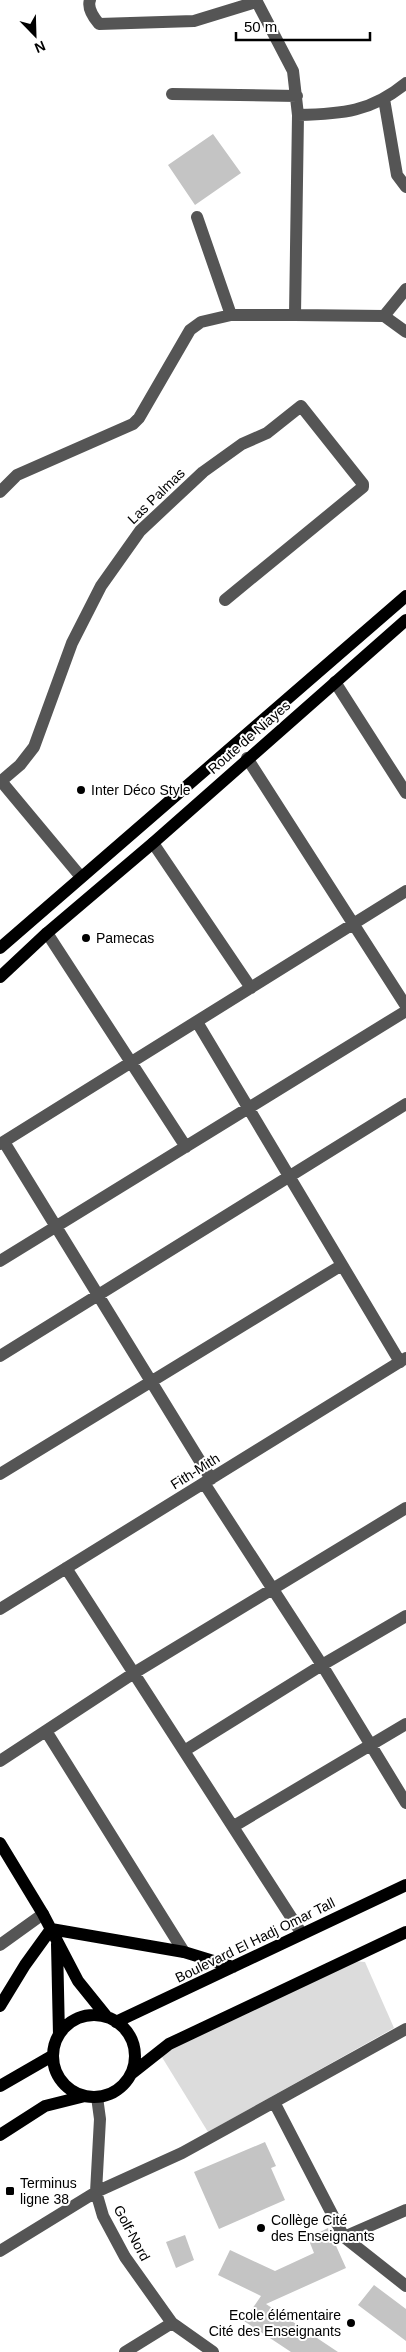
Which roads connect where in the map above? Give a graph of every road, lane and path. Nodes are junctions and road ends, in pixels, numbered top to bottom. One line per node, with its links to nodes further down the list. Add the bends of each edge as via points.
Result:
1 (90, 0): 2 (street, via 88,4 99,24 194,21)
2 (256, 1): 5 (street, via 293,71)
3 (406, 83): 6 (street)
4 (172, 94): 5 (street)
5 (297, 96): 7 (street)
6 (384, 99): 7 (street, via 356,111); 8 (street, via 396,175)
7 (298, 115): 12 (street)
8 (406, 187)
9 (196, 217): 11 (street)
10 (406, 289): 13 (street)
11 (231, 315): 12 (street); 15 (street, via 202,322 190,330 133,424 17,475)
12 (295, 315): 13 (street)
13 (384, 316): 14 (street)
14 (406, 332)
15 (0, 492)
16 (406, 596): 24 (main road, Route de Niayes)
17 (225, 600): 21 (street, Las Palmas, via 362,487 363,484 301,406 267,433 242,444 203,472 140,531 101,586 72,643 34,747)
18 (406, 620): 19 (main road, Route de Niayes)
19 (335, 682): 20 (main road, Route de Niayes); 22 (street)
20 (247, 758): 23 (main road, Route de Niayes); 26 (street)
21 (1, 782): 24 (street, Las Palmas)
22 (406, 793)
23 (153, 843): 27 (main road, Route de Niayes); 30 (street)
24 (81, 877): 28 (main road, Route de Niayes)
25 (406, 891): 26 (street)
26 (352, 925): 30 (street); 31 (street)
27 (47, 933): 29 (main road, Route de Niayes); 34 (street)
28 (0, 948)
29 (0, 977)
30 (251, 988): 33 (street)
31 (406, 1006)
32 (406, 1011): 36 (street)
33 (197, 1022): 34 (street); 36 (street)
34 (132, 1062): 37 (street); 38 (street)
35 (406, 1104): 39 (street)
36 (249, 1108): 38 (street); 39 (street)
37 (2, 1143): 40 (street)
38 (186, 1147): 40 (street)
39 (289, 1175): 42 (street); 43 (street)
40 (56, 1227): 41 (street); 43 (street)
41 (0, 1261)
42 (342, 1265): 45 (street); 46 (street)
43 (97, 1294): 44 (street); 46 (street)
44 (0, 1356)
45 (403, 1360): 48 (street, Fith-Mith)
46 (152, 1383): 47 (street); 48 (street)
47 (0, 1474)
48 (207, 1481): 50 (street, Fith-Mith); 51 (street)
49 (406, 1508): 51 (street)
50 (66, 1568): 52 (street, Fith-Mith); 55 (street)
51 (272, 1590): 54 (street); 55 (street)
52 (0, 1609)
53 (406, 1616): 54 (street)
54 (322, 1665): 58 (street); 59 (street)
55 (134, 1673): 57 (street); 59 (street)
56 (406, 1724): 58 (street)
57 (46, 1731): 60 (street); 70 (street)
58 (370, 1745): 61 (street); 62 (street)
59 (184, 1751): 62 (street)
60 (0, 1761)
61 (406, 1804)
62 (234, 1826): 67 (street)
63 (0, 1844): 65 (main road)
64 (406, 1885): 67 (main road, Boulevard El Hadj Omar Tall)
65 (43, 1914): 68 (main road); 69 (street)
66 (406, 1932): 77 (main road, via 169,2044)
67 (302, 1934): 71 (main road, Boulevard El Hadj Omar Tall)
68 (54, 1935): 70 (main road); 72 (main road, via 24,1964); 73 (main road, via 78,1981); 75 (main road)
69 (0, 1945)
70 (184, 1952): 71 (main road)
71 (233, 1967): 73 (main road, Boulevard El Hadj Omar Tall)
72 (0, 2006)
73 (111, 2019): 75 (main road, Boulevard El Hadj Omar Tall, via 93,2015 80,2018 68,2024); 77 (main road, via 127,2032 133,2045 135,2060)
74 (405, 2033): 80 (street)
75 (59, 2035): 76 (main road)
76 (52, 2056): 78 (main road); 79 (main road, via 61,2082 76,2094)
77 (131, 2074): 79 (main road, via 117,2090)
78 (0, 2086)
79 (91, 2097): 81 (main road, via 45,2106); 82 (street, Golf-Nord, via 100,2119)
80 (274, 2102): 82 (street, via 182,2153); 84 (street)
81 (0, 2135)
82 (96, 2192): 85 (street); 87 (street, Golf-Nord, via 112,2234 125,2257)
83 (406, 2210): 84 (street)
84 (344, 2237): 86 (street)
85 (0, 2252)
86 (406, 2286)
87 (172, 2323): 88 (street, Golf-Nord); 89 (street)
88 (195, 2347): 90 (street, Golf-Nord)
89 (125, 2352)
90 (213, 2352)

